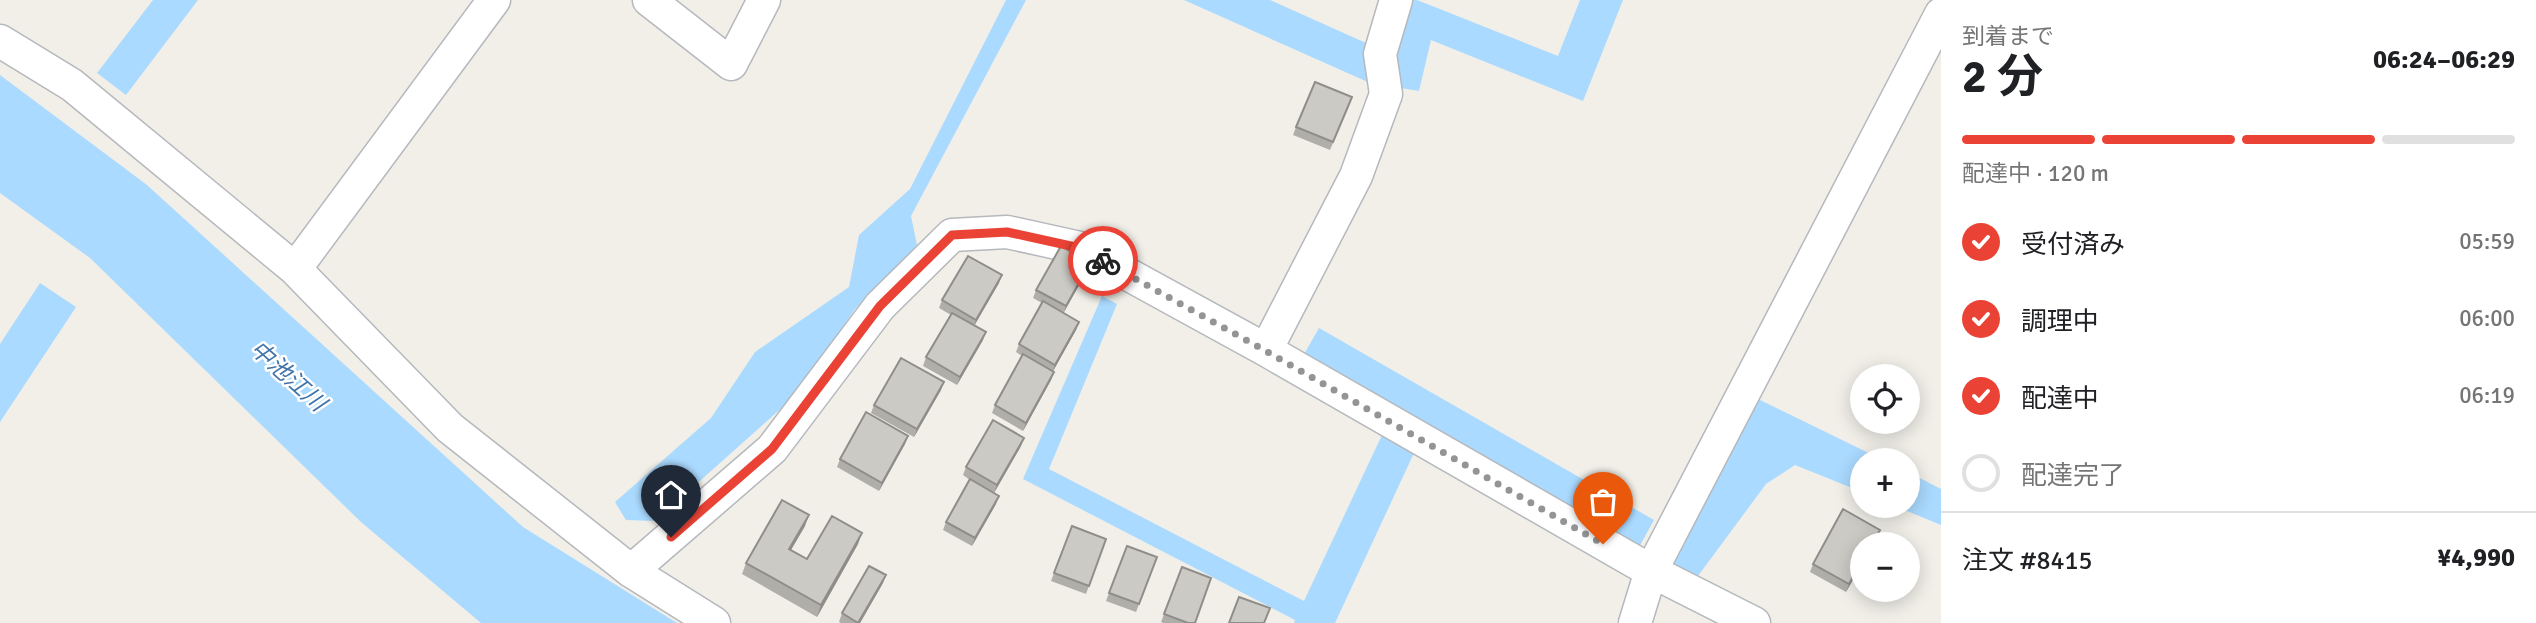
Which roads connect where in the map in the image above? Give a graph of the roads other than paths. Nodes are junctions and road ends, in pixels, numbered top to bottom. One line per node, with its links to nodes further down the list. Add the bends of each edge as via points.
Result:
1 (494, 0): 7 (street)
2 (649, 0): 3 (street, via 732,64)
3 (764, 0)
4 (1396, 0): 8 (street, via 1380,54 1386,94 1356,176)
5 (1941, 14): 9 (street)
6 (0, 41): 7 (street, via 72,85)
7 (295, 270): 10 (street, via 450,428)
8 (1266, 351): 9 (street); 10 (street, via 1080,248 1007,232 952,235 880,306 772,449)
9 (1660, 554): 12 (street); 13 (street)
10 (631, 571): 11 (street)
11 (714, 623)
12 (1635, 623)
13 (1754, 623)

